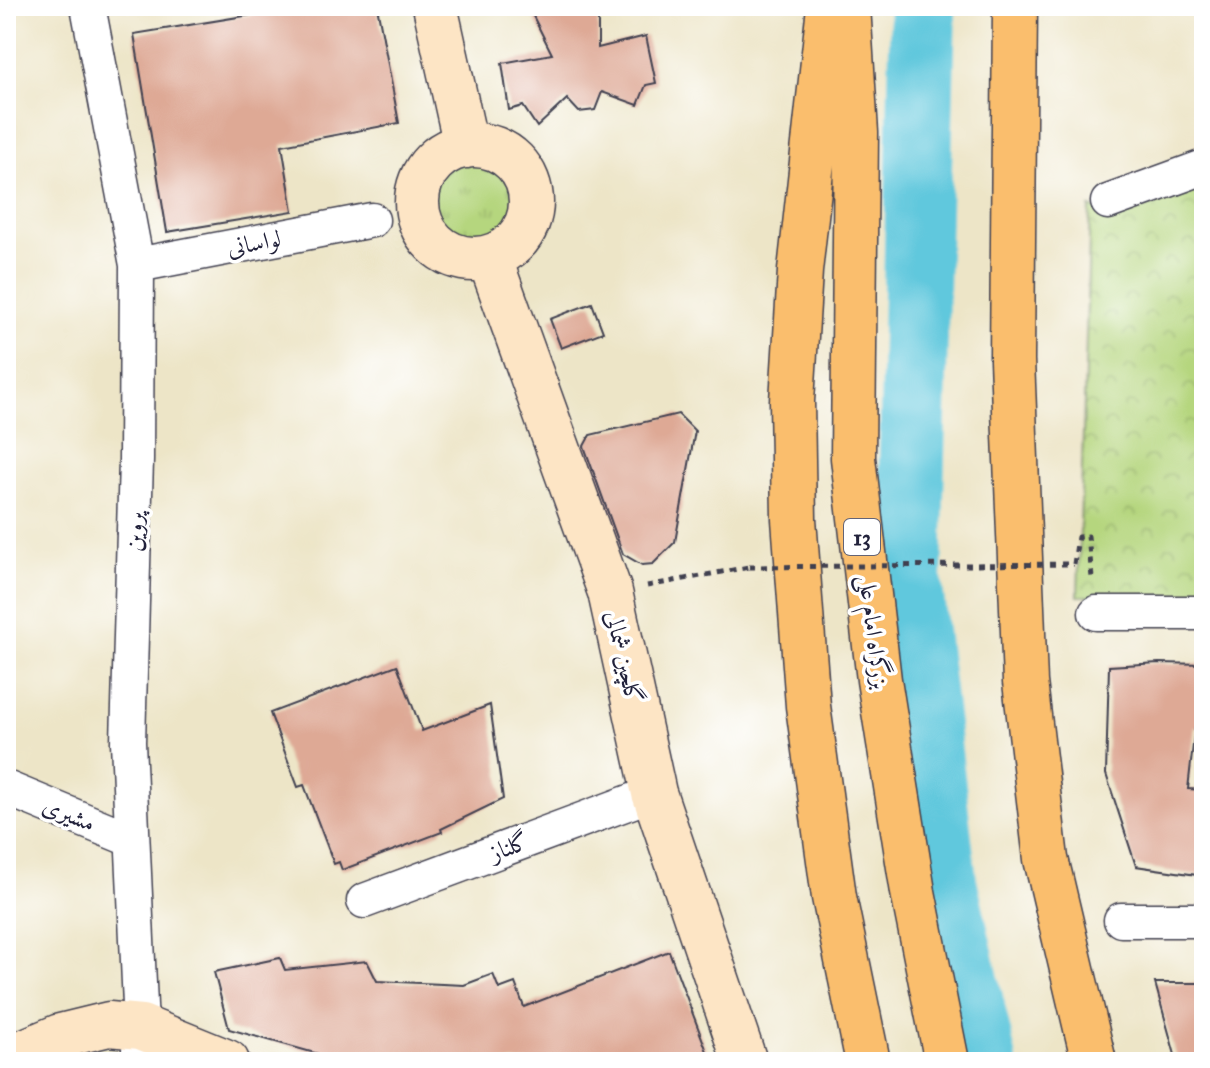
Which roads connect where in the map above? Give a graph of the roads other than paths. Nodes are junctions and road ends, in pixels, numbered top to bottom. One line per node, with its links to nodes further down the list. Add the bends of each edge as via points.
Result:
1 (88, 6): 11 (street, پروین)
2 (435, 6): 6 (main road)
3 (829, 6): 24 (highway, via 800,271 792,401 794,490 808,706 834,897)
4 (848, 6): 25 (highway, بزرگراه امام علی / 13, via 856,133 853,458 879,680)
5 (1015, 6): 26 (highway, via 1012,360 1025,682 1046,859)
6 (466, 146): 10 (main road, via 500,151 514,161 531,191 527,225 505,250); 10 (main road, via 451,149 428,168 418,211 431,240 443,250 473,259)
7 (1204, 167): 8 (street)
8 (1108, 202)
9 (372, 220): 11 (street, لواسانی)
10 (489, 257): 15 (main road, گلچین شمالی, via 610,592)
11 (137, 265): 16 (street, پروین, via 128,742)
12 (1096, 613): 13 (street)
13 (1204, 613)
14 (6, 788): 16 (street, مشیری)
15 (654, 793): 17 (street, گلناز); 23 (main road, گلچین شمالی)
16 (132, 840): 20 (street, پروین)
17 (364, 901)
18 (1121, 920): 19 (street)
19 (1204, 920)
20 (139, 1044): 21 (main road, via 109,1024 60,1036); 22 (main road)
21 (6, 1059)
22 (227, 1062)
23 (745, 1062)
24 (868, 1062)
25 (947, 1062)
26 (1094, 1062)

